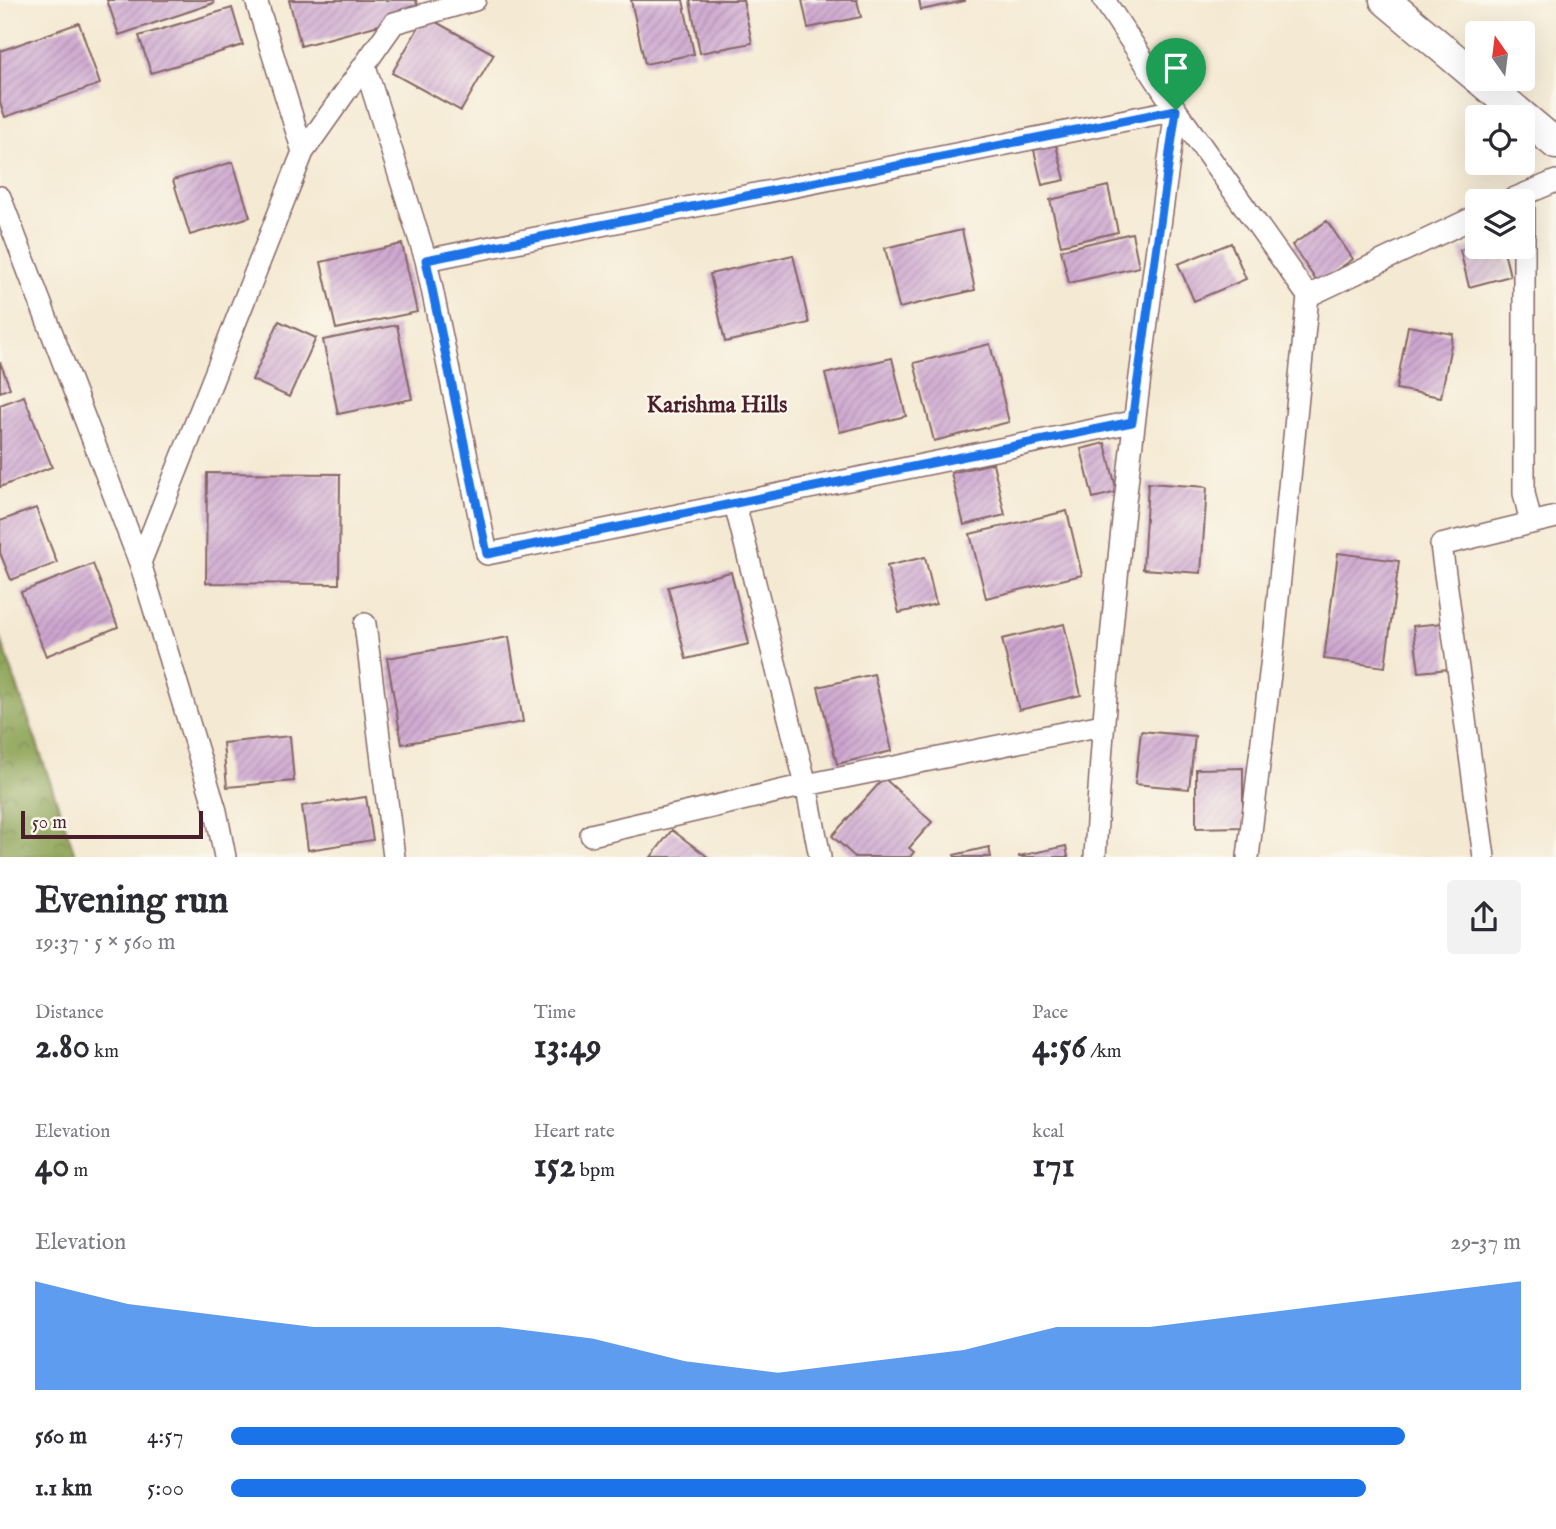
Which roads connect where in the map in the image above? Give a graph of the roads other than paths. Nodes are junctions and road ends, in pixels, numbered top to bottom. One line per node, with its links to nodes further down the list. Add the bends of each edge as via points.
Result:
1 (256, 0): 12 (street)
2 (475, 0): 7 (street, via 394,23)
3 (1104, 0): 9 (street)
4 (1385, 0): 11 (main road)
5 (1412, 0): 6 (main road)
6 (1465, 45)
7 (365, 66): 12 (street); 18 (street)
8 (1520, 91): 10 (main road)
9 (1176, 110): 18 (street); 19 (street); 20 (street)
10 (1556, 121)
11 (1556, 145)
12 (303, 152): 24 (street)
13 (1556, 181): 14 (street)
14 (1535, 190)
15 (0, 197): 24 (street)
16 (1465, 222): 19 (street)
17 (1518, 259): 23 (street, via 1524,493)
18 (426, 260): 21 (street, via 487,554)
19 (1308, 296): 33 (street)
20 (1132, 422): 21 (street); 26 (street)
21 (735, 503): 27 (street)
22 (1556, 517): 23 (street)
23 (1531, 523): 34 (street, via 1441,545)
24 (140, 564): 29 (street, via 216,811)
25 (365, 624): 30 (street)
26 (1102, 724): 27 (street); 32 (street)
27 (806, 786): 28 (street); 31 (street)
28 (591, 835)
29 (225, 857)
30 (394, 857)
31 (820, 857)
32 (1095, 857)
33 (1248, 857)
34 (1483, 857)

